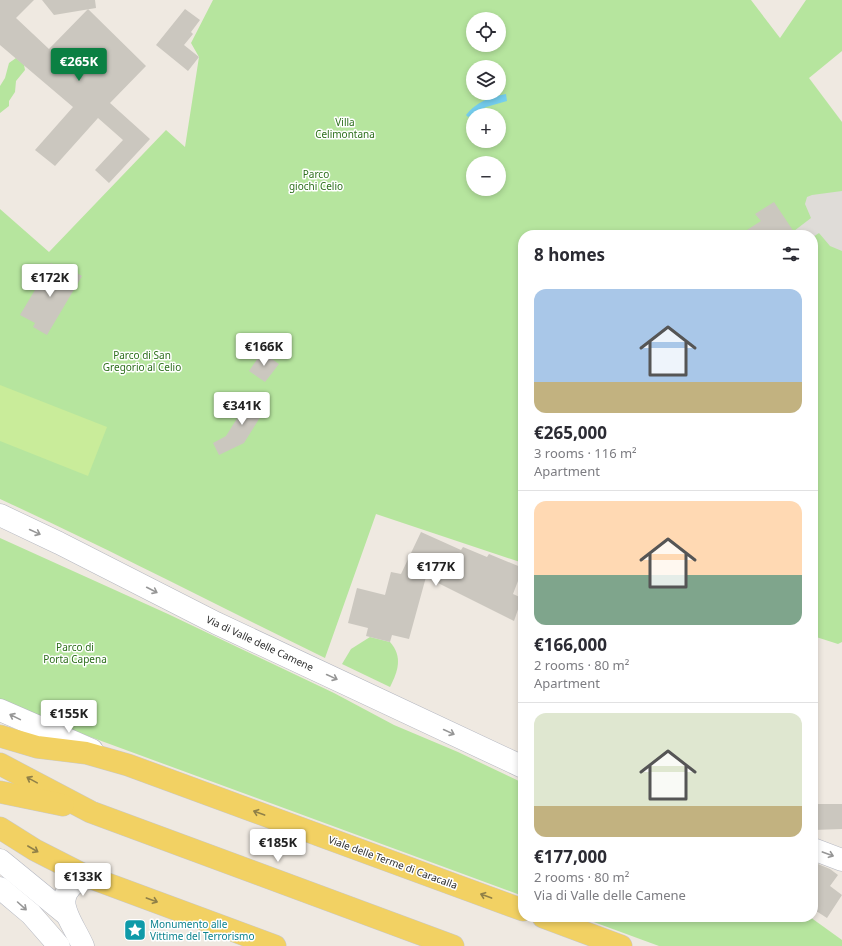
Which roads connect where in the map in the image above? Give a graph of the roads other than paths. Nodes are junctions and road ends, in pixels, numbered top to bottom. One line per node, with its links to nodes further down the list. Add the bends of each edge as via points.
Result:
1 (0, 515): 6 (street, Via di Valle delle Camene, one-way to 6, via 216,623)
2 (0, 710): 5 (street, Viale delle Terme di Caracalla, one-way to 2)
3 (0, 736): 5 (main road, Viale delle Terme di Caracalla, via 37,748 86,753)
4 (0, 764): 8 (main road, one-way to 4)
5 (128, 765): 15 (main road, Viale delle Terme di Caracalla, one-way to 5)
6 (518, 765)
7 (0, 792): 8 (main road)
8 (91, 812): 22 (main road)
9 (0, 828): 13 (main road, one-way to 13, via 35,850)
10 (818, 851): 12 (street, one-way to 12)
11 (0, 860): 16 (street)
12 (842, 860)
13 (86, 876): 16 (street, via 67,891 64,901); 21 (main road, one-way to 21)
14 (0, 888): 19 (street, one-way to 19, via 31,914)
15 (518, 908)
16 (66, 914): 20 (street)
17 (553, 922): 18 (main road)
18 (588, 939): 23 (main road)
19 (59, 946)
20 (83, 946)
21 (276, 946)
22 (453, 946)
23 (621, 946)

